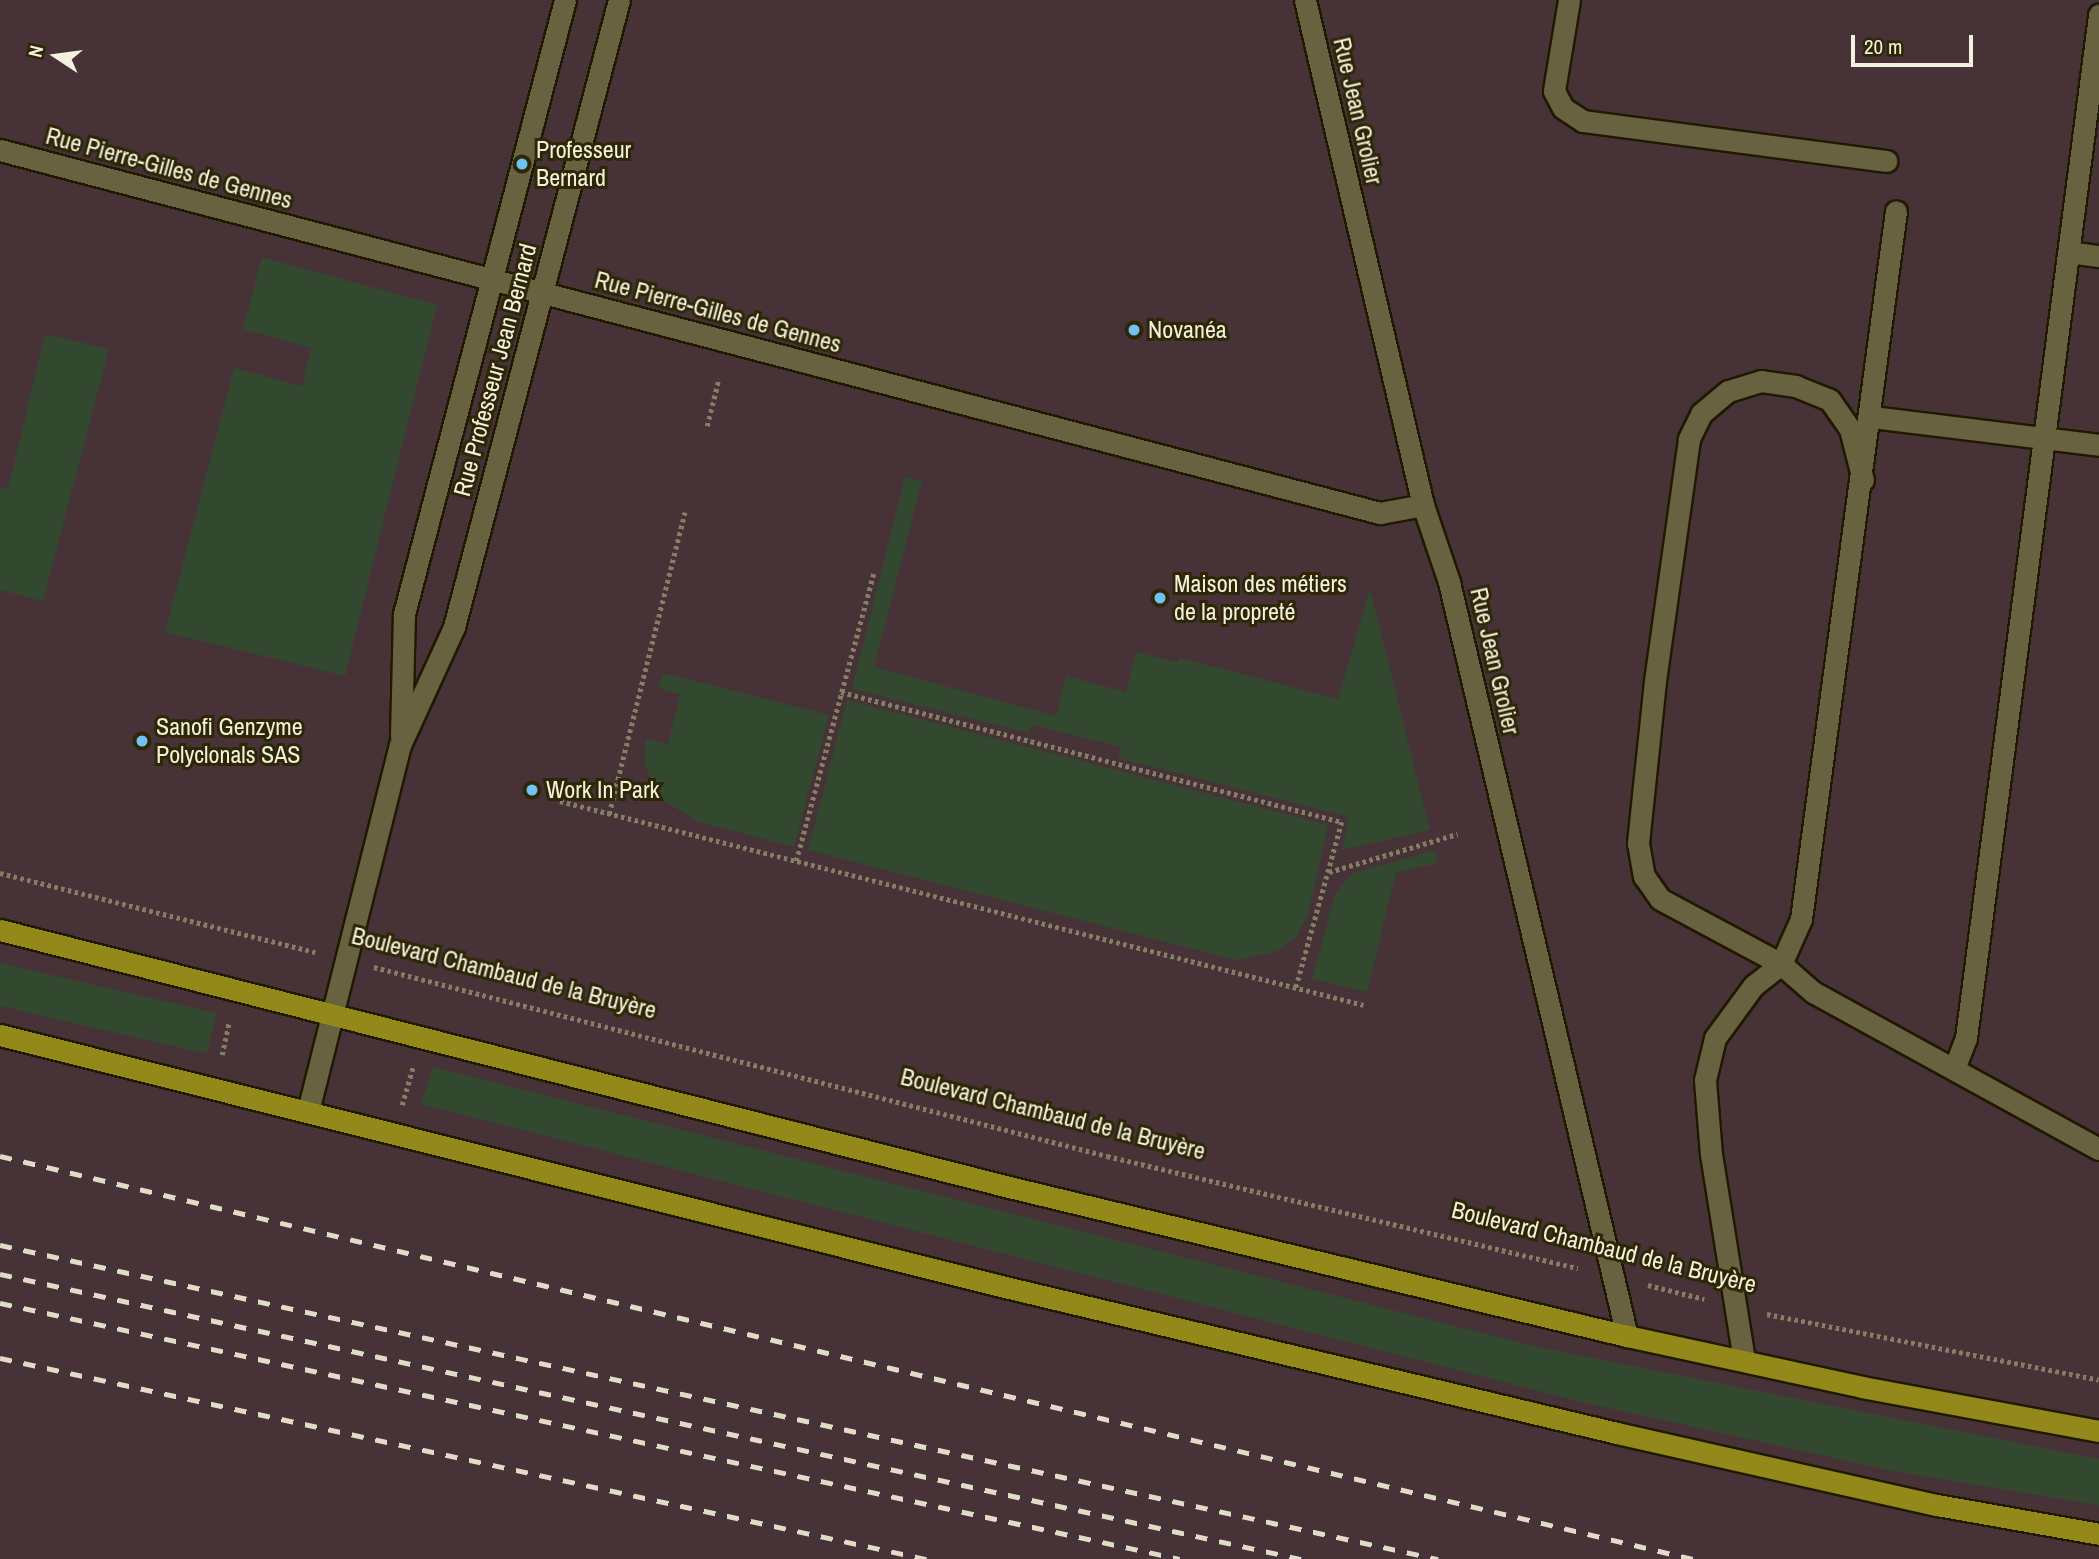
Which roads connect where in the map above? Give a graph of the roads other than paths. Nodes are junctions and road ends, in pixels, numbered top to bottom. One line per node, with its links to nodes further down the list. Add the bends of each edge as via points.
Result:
1 (565, 0): 11 (street, Rue Professeur Jean Bernard)
2 (620, 0): 12 (street, Rue Professeur Jean Bernard)
3 (1306, 0): 17 (street, Rue Jean Grolier)
4 (1569, 0): 7 (street, via 1554,91 1563,108 1583,121)
5 (2099, 15): 9 (street)
6 (0, 150): 11 (street, Rue Pierre-Gilles de Gennes)
7 (1886, 161)
8 (1896, 211): 13 (street)
9 (2069, 252): 10 (street); 14 (street)
10 (2099, 256)
11 (492, 280): 12 (street, Rue Pierre-Gilles de Gennes); 18 (street, Rue Professeur Jean Bernard, via 404,614)
12 (542, 293): 17 (street, Rue Pierre-Gilles de Gennes, via 1380,513); 18 (street, Rue Professeur Jean Bernard, via 454,627)
13 (1872, 417): 14 (street); 16 (street)
14 (2046, 438): 15 (street); 23 (street, via 1966,1038)
15 (2099, 445)
16 (1863, 480): 20 (street, via 1811,865 1801,919); 20 (street, via 1850,429 1830,400 1796,386 1761,381 1728,391 1701,414 1689,439 1641,801 1642,865 1660,900)
17 (1423, 505): 26 (street, Rue Jean Grolier, via 1449,582)
18 (400, 746): 21 (street, Rue Professeur Jean Bernard)
19 (0, 930): 21 (main road)
20 (1781, 964): 23 (street, via 1813,992); 27 (street, via 1753,986 1715,1038 1704,1080)
21 (331, 1013): 24 (street, Rue Professeur Jean Bernard); 26 (main road, via 1009,1187)
22 (0, 1035): 24 (main road)
23 (1954, 1069): 25 (street)
24 (307, 1111): 29 (main road, via 1005,1287 1617,1433 1937,1505)
25 (2099, 1149)
26 (1628, 1335): 27 (main road)
27 (1744, 1360): 28 (main road)
28 (2099, 1431)
29 (2099, 1534)

